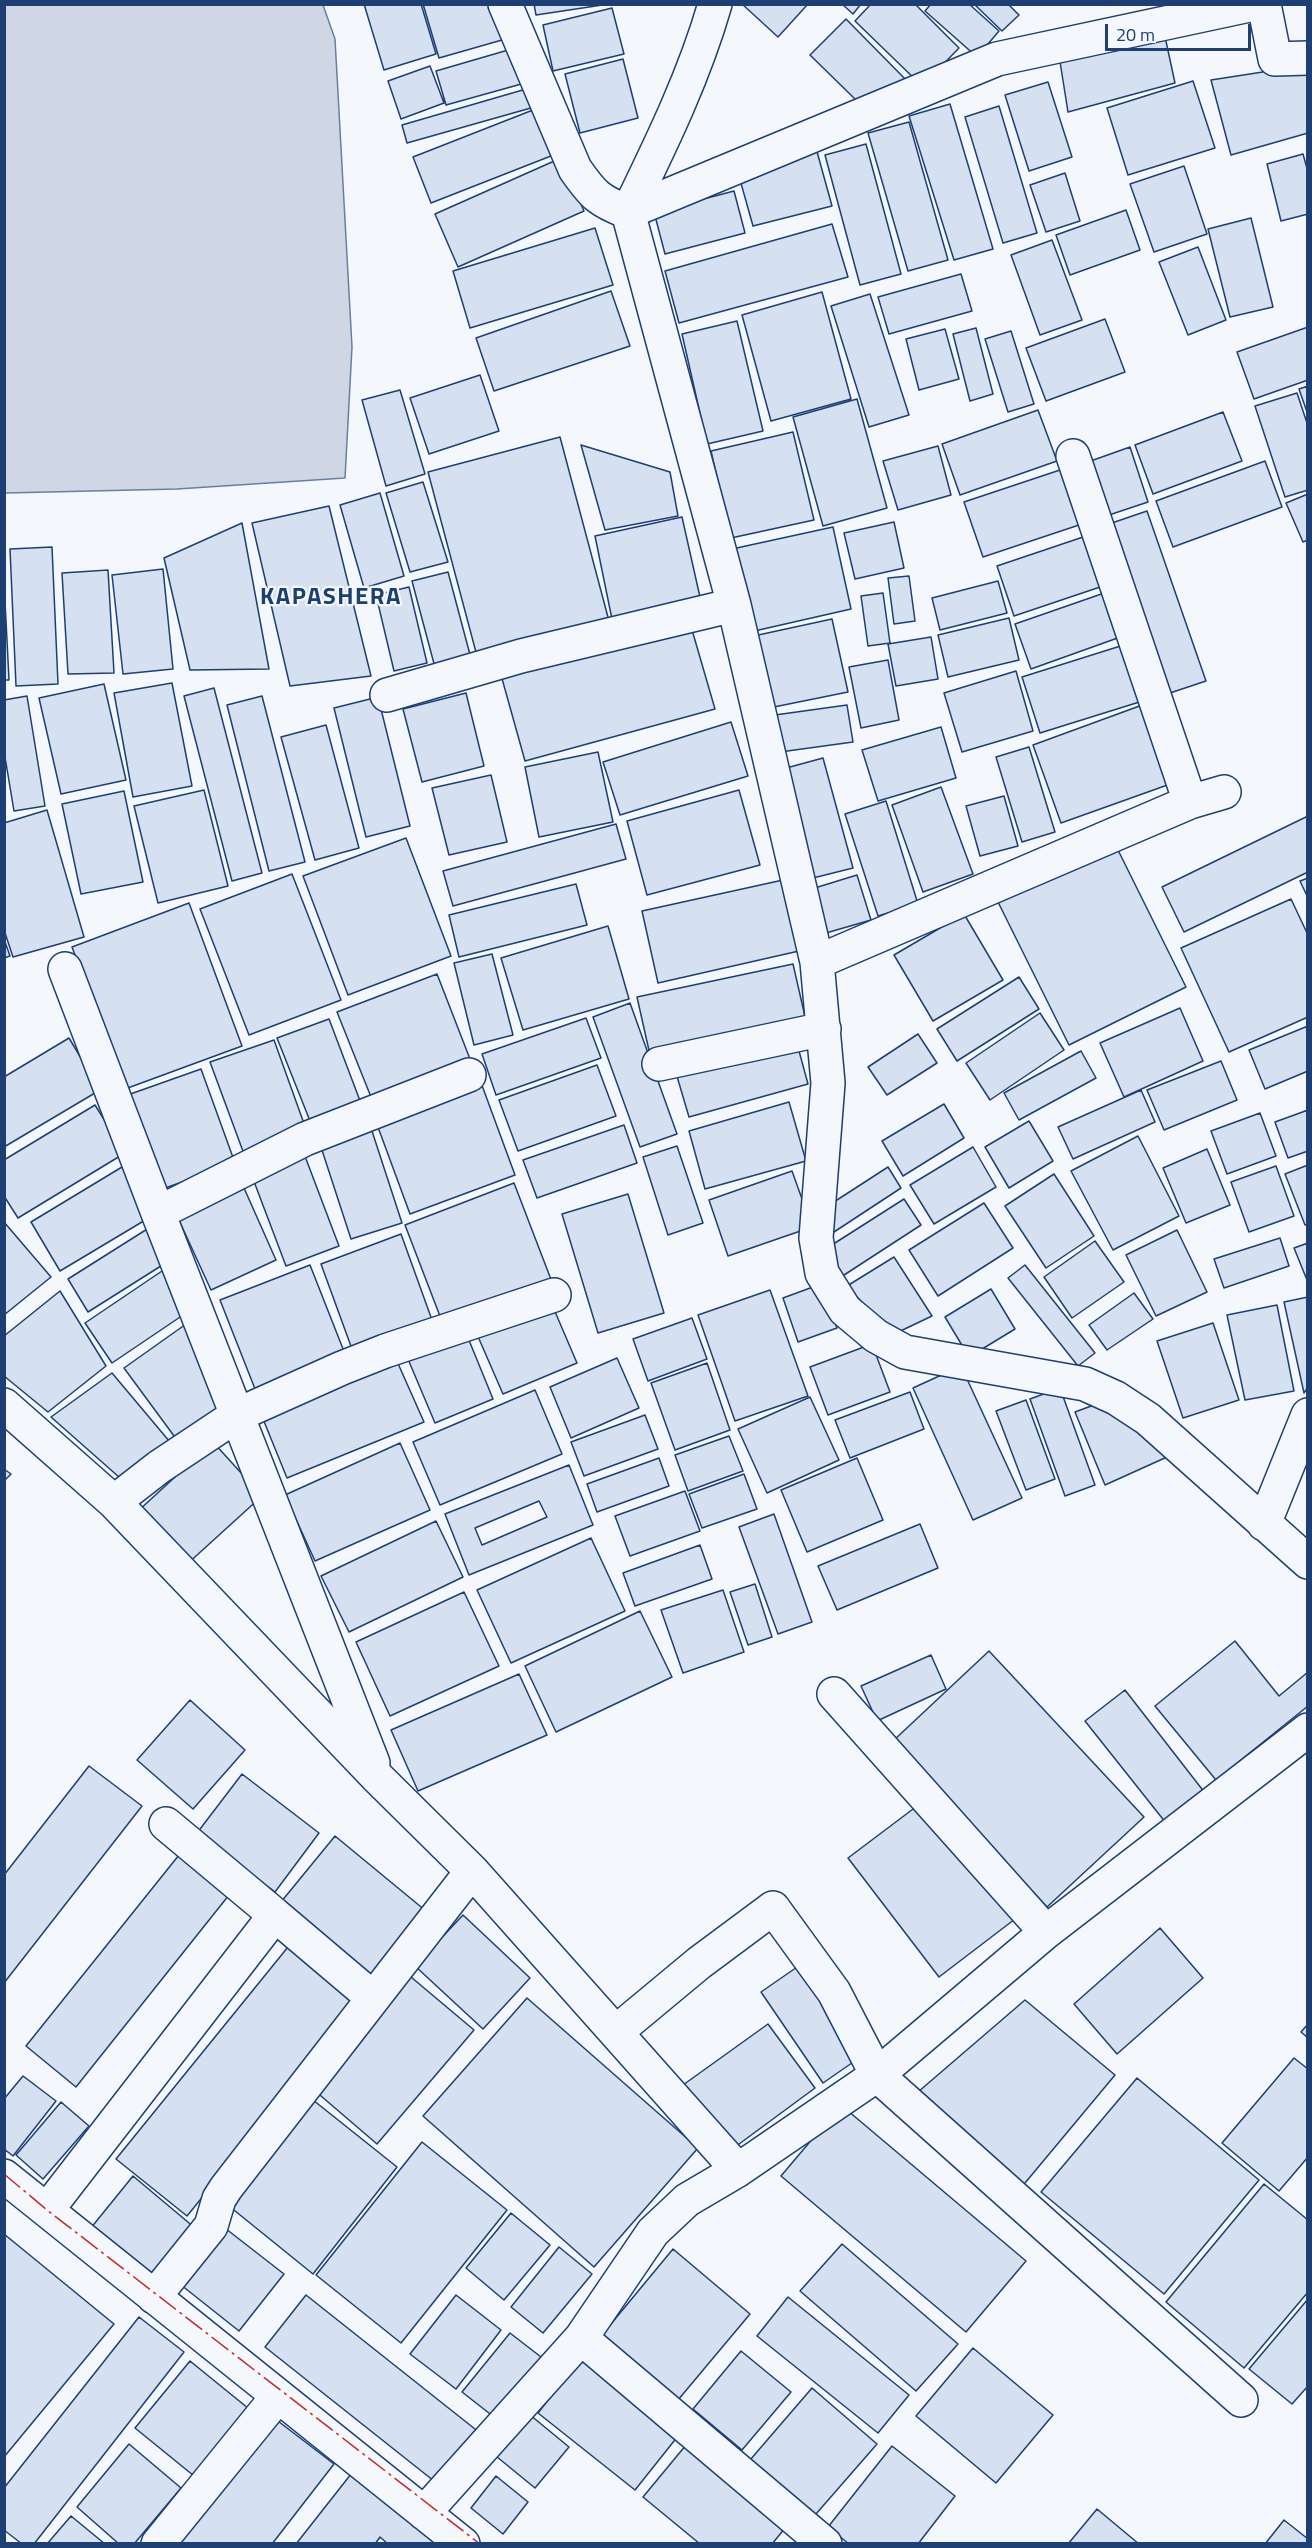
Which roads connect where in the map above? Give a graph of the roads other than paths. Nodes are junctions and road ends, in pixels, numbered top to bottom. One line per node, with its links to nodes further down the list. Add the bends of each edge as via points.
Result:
1 (505, 4): 6 (street, via 575,169 602,202)
2 (715, 4): 6 (street, via 693,71)
3 (1254, 4): 6 (street, via 997,59)
4 (1264, 4): 5 (street, via 1275,59)
5 (1308, 58)
6 (628, 212): 8 (street)
7 (1073, 456): 11 (street)
8 (734, 605): 9 (street, via 521,656); 12 (street)
9 (387, 695)
10 (1224, 792): 11 (street)
11 (1190, 802): 12 (street)
12 (818, 962): 14 (street)
13 (65, 969): 17 (street)
14 (824, 1029): 15 (street); 23 (street, via 828,1083 816,1238 822,1273 845,1310 876,1336 905,1352 1085,1384 1116,1398 1148,1419)
15 (659, 1064)
16 (469, 1075): 17 (street, via 305,1139)
17 (158, 1214): 20 (street)
18 (554, 1294): 20 (street, via 385,1351)
19 (4, 1405): 22 (street)
20 (237, 1415): 22 (street); 27 (street)
21 (1308, 1415): 23 (street)
22 (114, 1502): 27 (street)
23 (1264, 1524): 24 (street)
24 (1308, 1562)
25 (834, 1694): 31 (street)
26 (1308, 1730): 31 (street)
27 (379, 1779): 29 (street)
28 (166, 1824): 30 (street)
29 (472, 1871): 32 (street); 33 (street)
30 (275, 1915): 32 (street); 37 (street)
31 (1046, 1932): 34 (street)
32 (373, 1998): 38 (street, via 226,2188 212,2226)
33 (616, 2032): 34 (street, via 773,1908 834,1992); 35 (street)
34 (877, 2074): 35 (street); 41 (street)
35 (738, 2170): 39 (street, via 687,2200 653,2232)
36 (4, 2176): 37 (street)
37 (47, 2210): 38 (street)
38 (154, 2297): 40 (street)
39 (581, 2338): 42 (street); 45 (street)
40 (278, 2396): 42 (street); 43 (street)
41 (1241, 2400)
42 (424, 2513): 44 (street)
43 (158, 2544)
44 (463, 2544)
45 (825, 2544)

